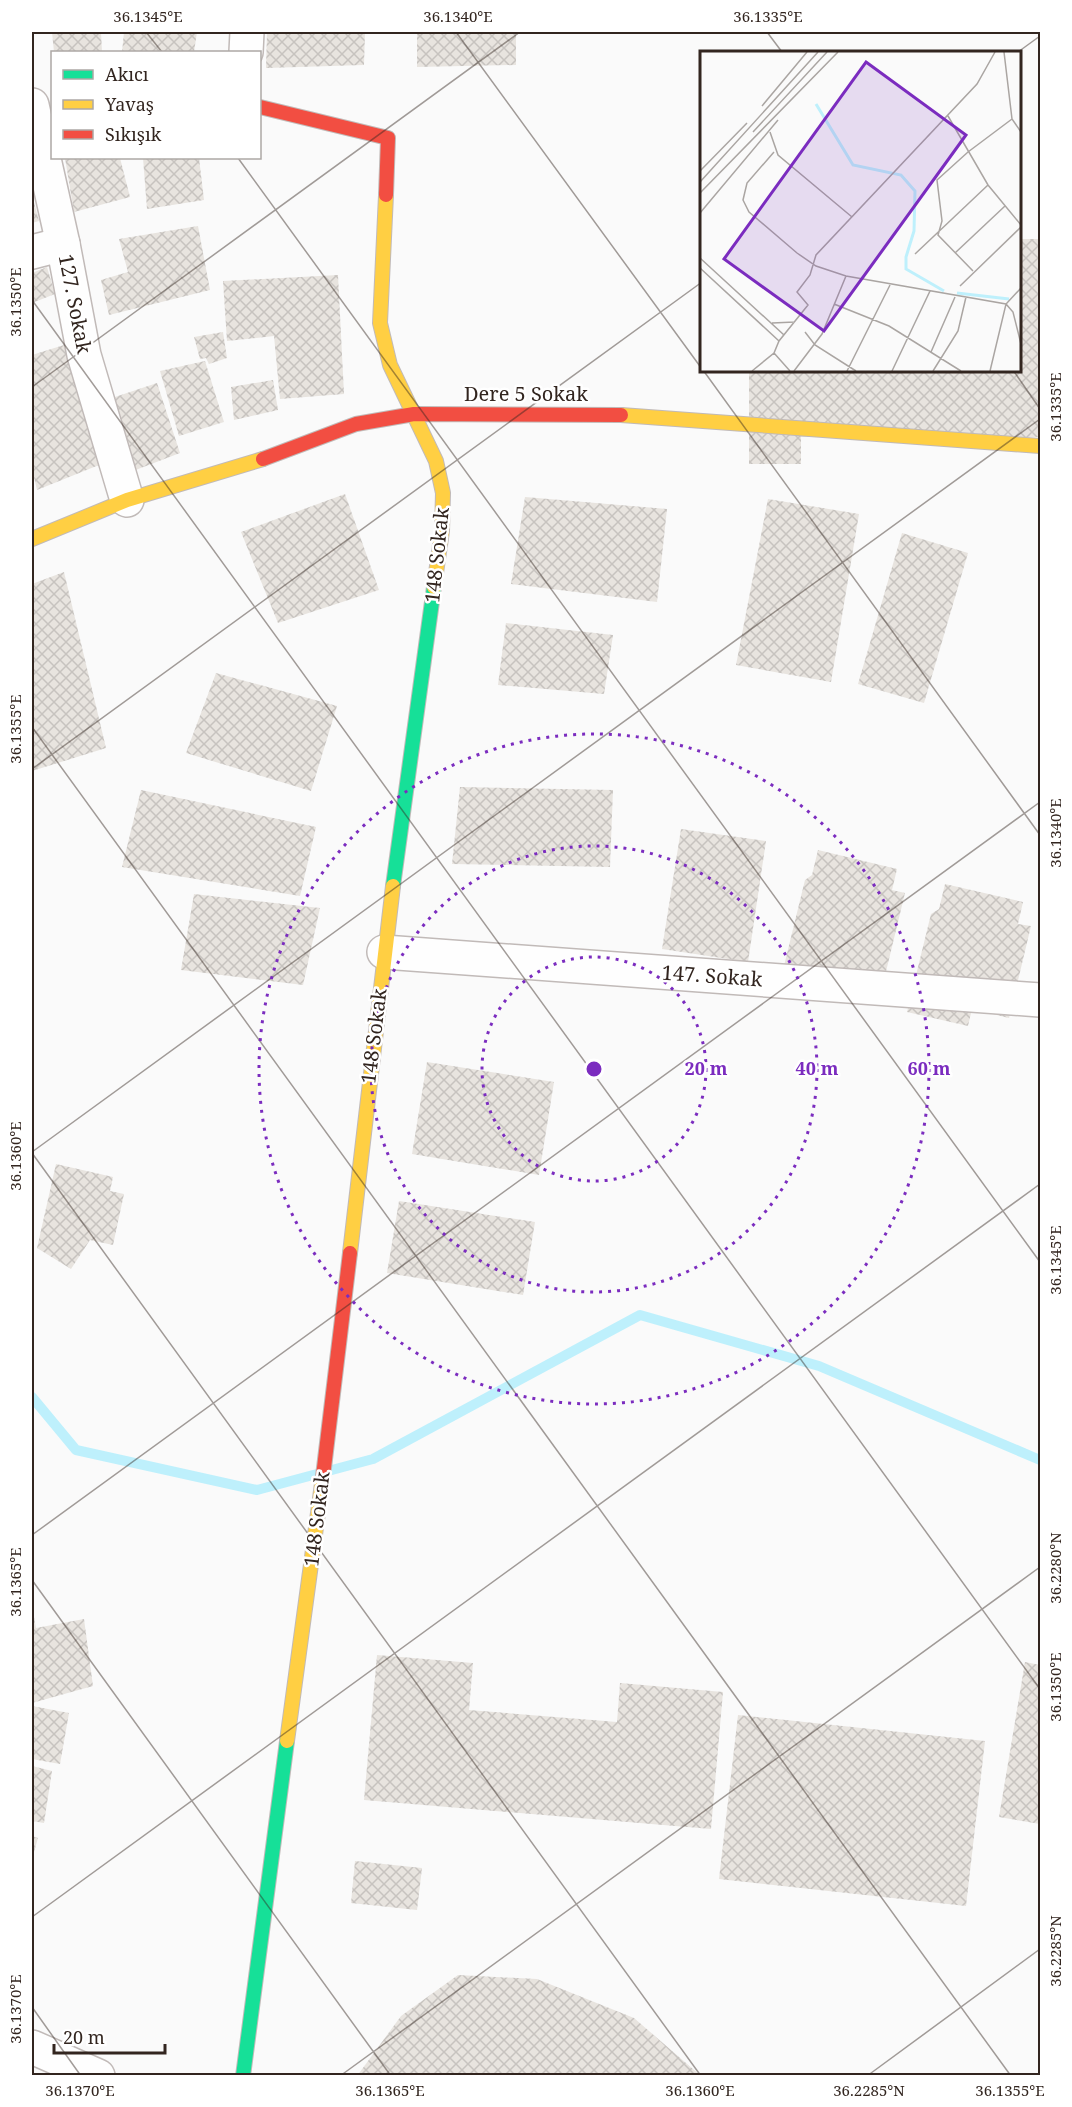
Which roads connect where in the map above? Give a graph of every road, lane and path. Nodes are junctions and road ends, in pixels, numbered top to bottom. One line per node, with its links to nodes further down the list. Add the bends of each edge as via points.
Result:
1 (247, 32): 2 (street)
2 (246, 51)
3 (32, 105): 5 (street, 127. Sokak)
4 (261, 107): 7 (street, 148 Sokak, via 388,138 380,323 390,365)
5 (63, 244): 6 (street); 9 (street, 127. Sokak, via 84,354)
6 (32, 252)
7 (414, 414): 8 (street, Dere 5 Sokak, via 591,413); 9 (street, Dere 5 Sokak, via 356,424 284,453); 11 (street, 148 Sokak, via 436,460 443,492 442,531)
8 (1041, 446)
9 (127, 500): 10 (street, Dere 5 Sokak)
10 (32, 539)
11 (384, 952): 12 (street, 147. Sokak); 15 (street, 148 Sokak, via 320,1501)
12 (1041, 1000)
13 (32, 2047): 14 (street)
14 (98, 2076)
15 (243, 2076)

